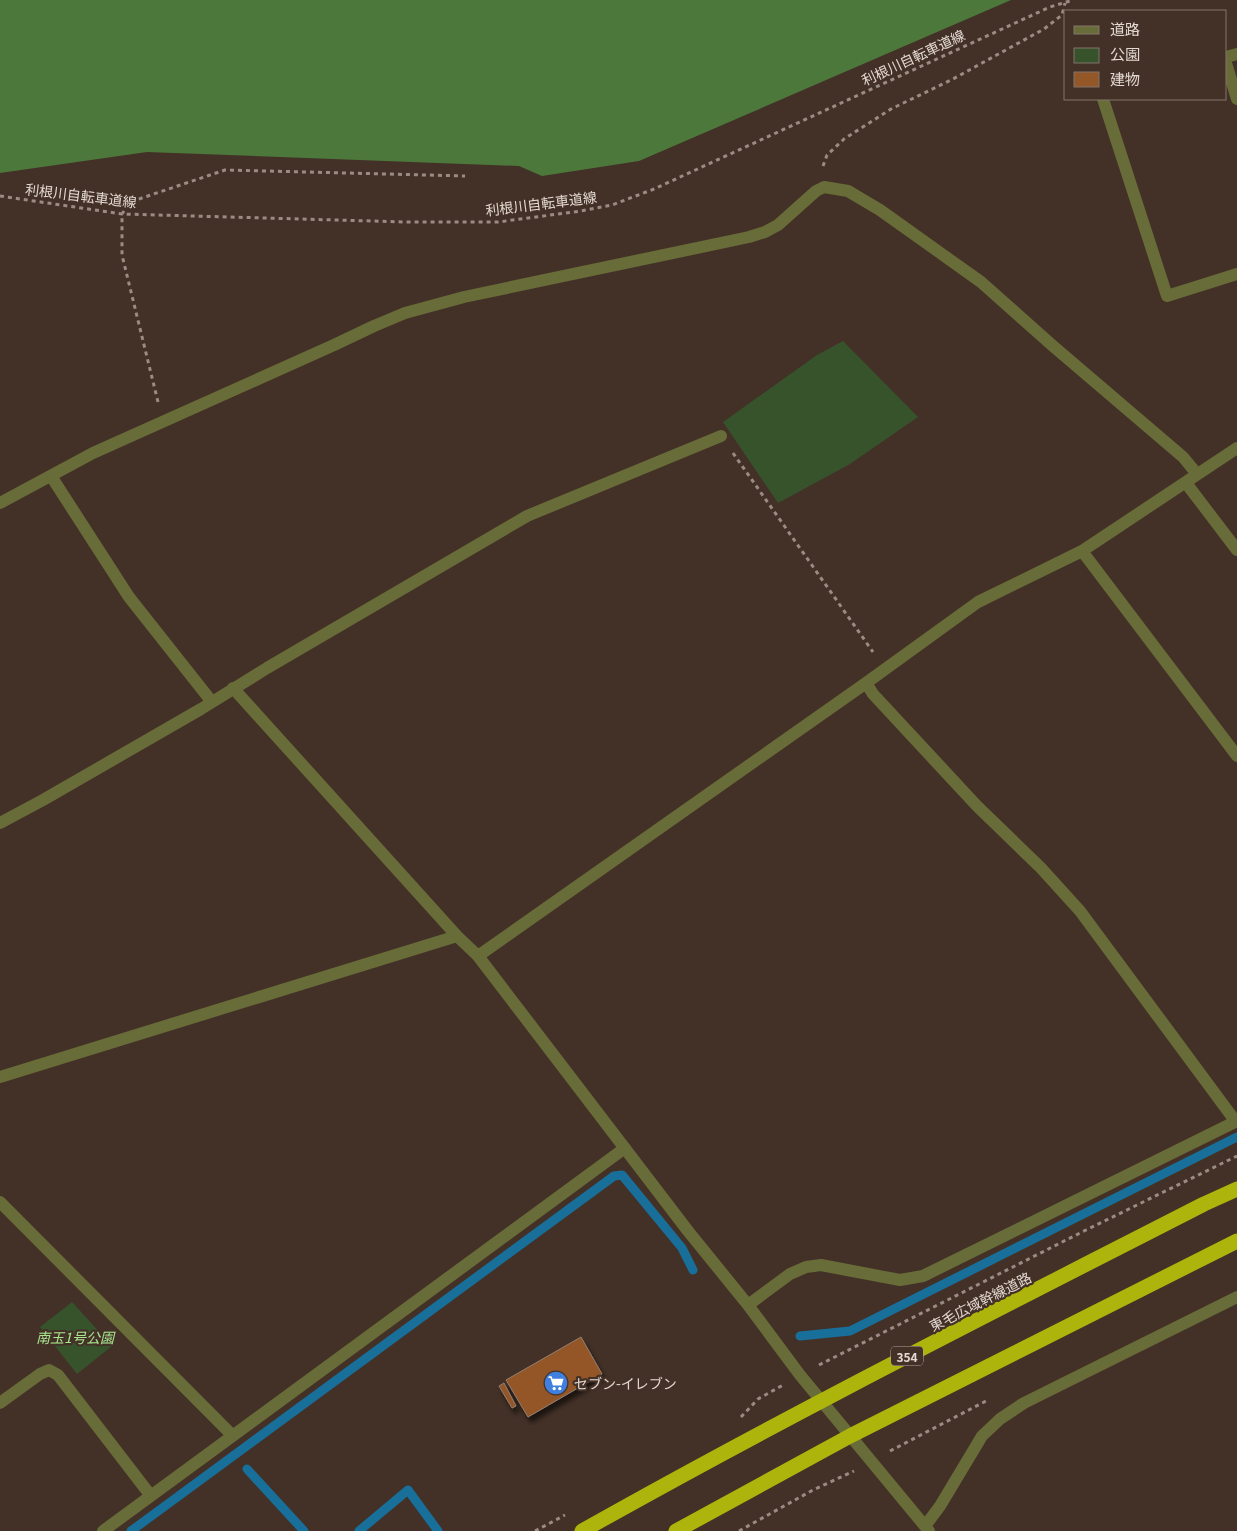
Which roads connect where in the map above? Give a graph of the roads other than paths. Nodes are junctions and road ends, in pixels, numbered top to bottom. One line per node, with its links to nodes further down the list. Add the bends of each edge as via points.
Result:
1 (1227, 66): 2 (street)
2 (1237, 99)
3 (1103, 100): 4 (street, via 1167,296)
4 (1237, 274)
5 (721, 436): 14 (street, via 527,516)
6 (1237, 448): 7 (street)
7 (1197, 474): 8 (street, via 1183,457 981,282 880,210 848,191 824,187 778,224 749,237 464,297 405,313 93,453); 9 (street)
8 (51, 476): 10 (street); 15 (street, via 129,597)
9 (1186, 483): 11 (street); 12 (street)
10 (0, 503)
11 (1237, 550)
12 (1082, 552): 13 (street, via 978,602); 16 (street)
13 (866, 683): 20 (street); 22 (street, via 977,806 1080,911)
14 (233, 688): 15 (street); 19 (street)
15 (212, 702): 18 (street)
16 (1232, 740): 17 (street)
17 (1237, 756)
18 (0, 823)
19 (457, 936): 20 (street); 21 (street)
20 (478, 956): 23 (street)
21 (0, 1077)
22 (1236, 1121): 28 (street, via 923,1276 900,1280 821,1265 806,1267 790,1274)
23 (625, 1148): 28 (street); 31 (street)
24 (1237, 1189): 29 (highway, 東毛広域幹線道路 / 354)
25 (0, 1202): 31 (street)
26 (1237, 1241): 32 (highway)
27 (1237, 1296): 34 (street, via 1024,1403 1000,1419 982,1436)
28 (748, 1305): 29 (street)
29 (820, 1401): 32 (street); 36 (highway, 東毛広域幹線道路 / 354)
30 (0, 1403): 33 (street, via 40,1374 49,1370 58,1375)
31 (232, 1435): 33 (street)
32 (850, 1436): 34 (street); 37 (highway)
33 (150, 1496): 35 (street)
34 (927, 1529)
35 (103, 1531)
36 (582, 1531)
37 (676, 1531)

